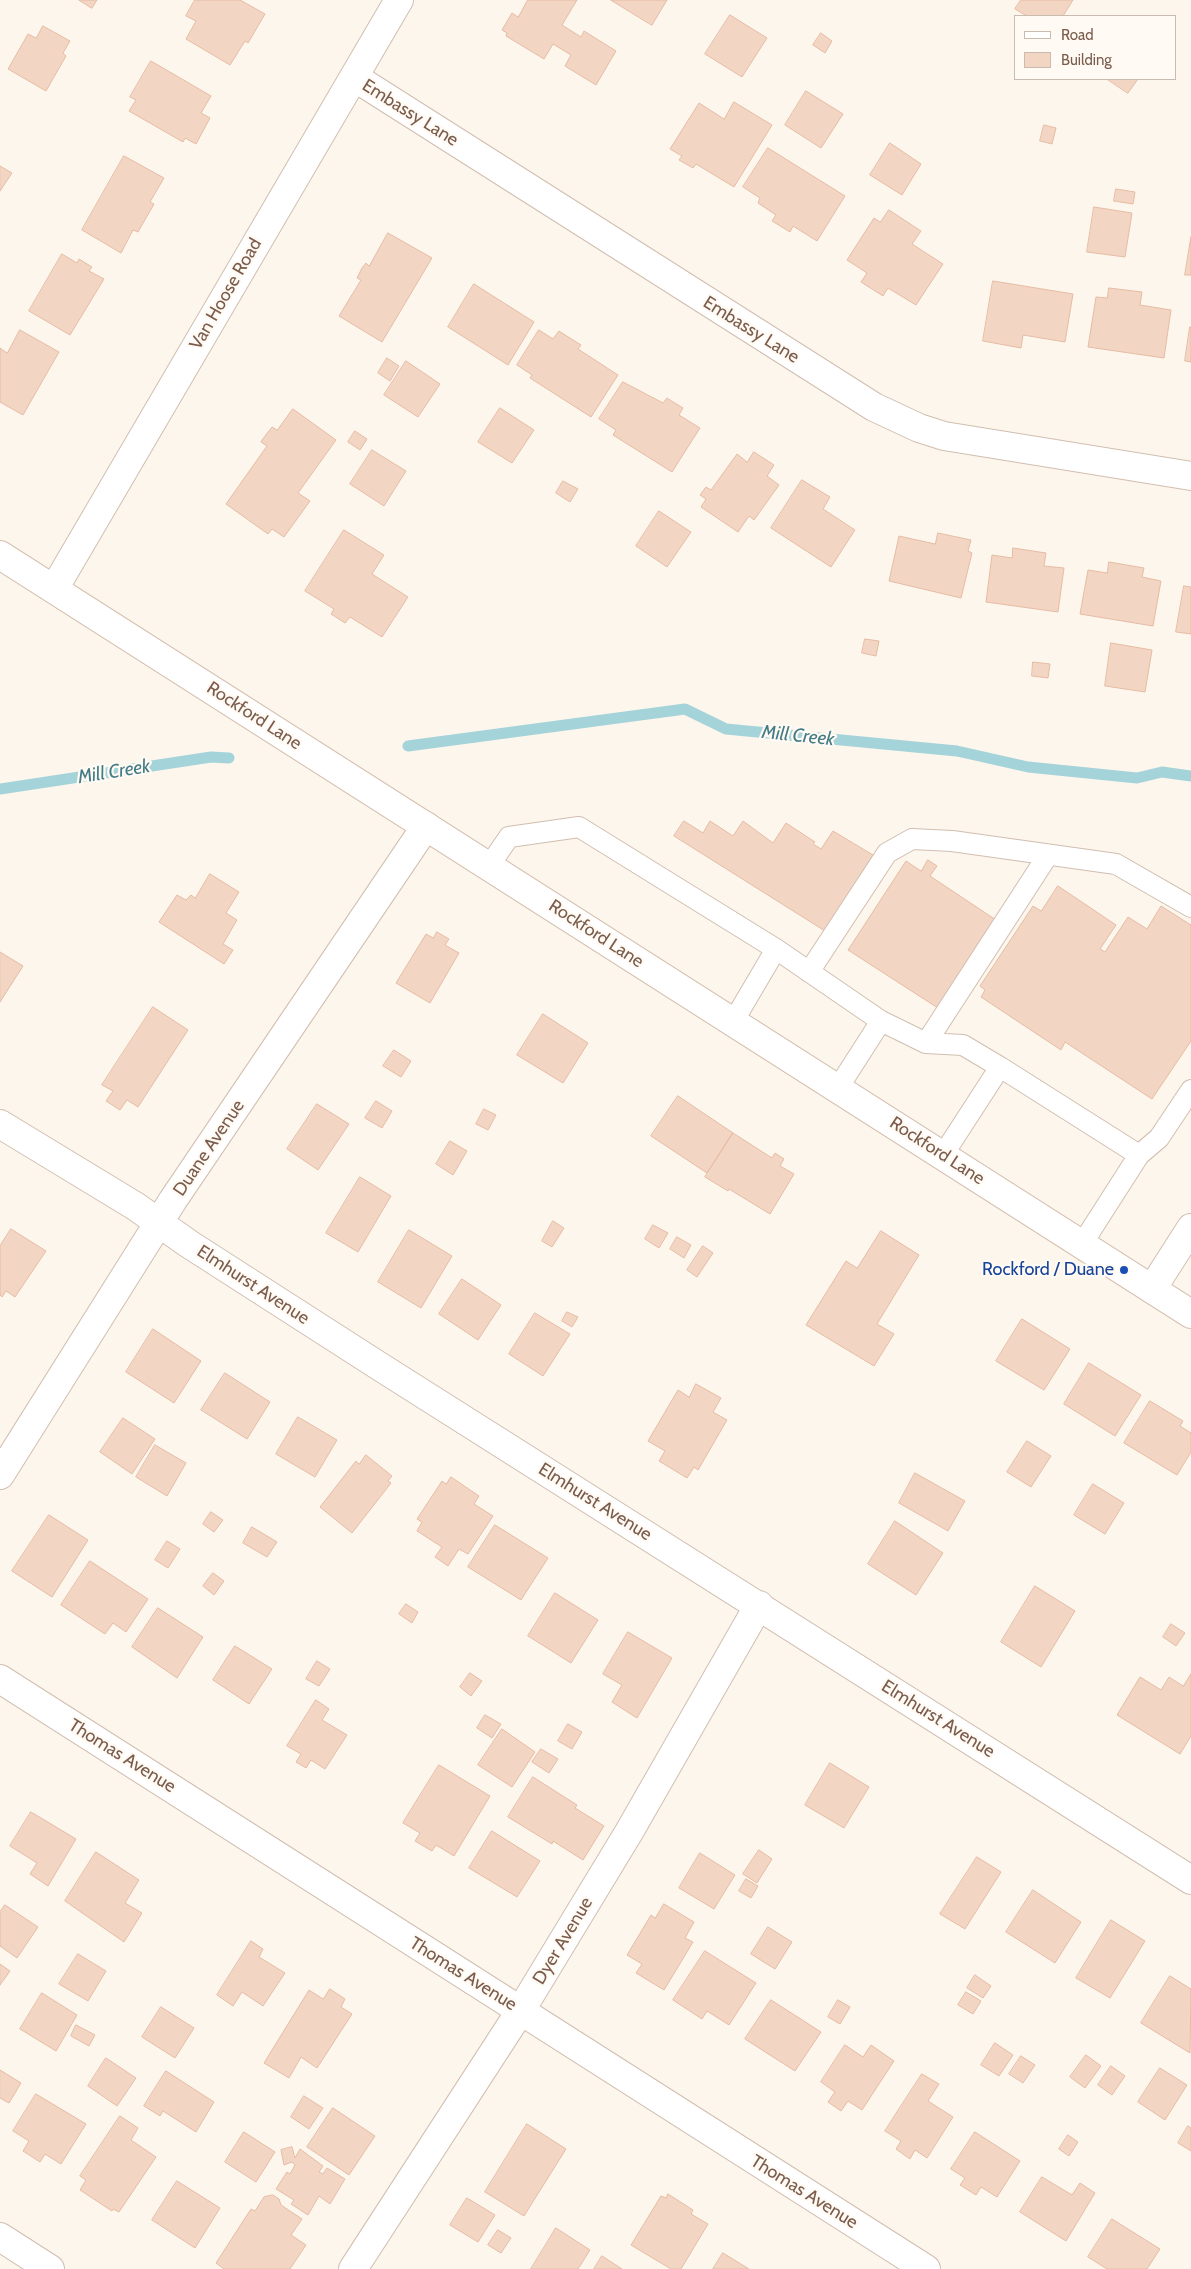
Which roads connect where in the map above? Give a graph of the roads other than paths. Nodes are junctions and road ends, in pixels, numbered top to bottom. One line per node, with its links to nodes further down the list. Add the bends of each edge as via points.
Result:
1 (399, 0): 2 (street, Van Hoose Road)
2 (354, 77): 3 (street, Embassy Lane, via 874,407 944,436); 5 (street, Van Hoose Road)
3 (1191, 476)
4 (0, 555): 5 (street, Rockford Lane)
5 (54, 589): 6 (street, Rockford Lane)
6 (426, 826): 8 (street, Rockford Lane); 21 (street, Duane Avenue)
7 (1048, 855): 9 (lane, via 1116,864); 11 (lane, via 952,841 912,839 886,853); 14 (lane)
8 (489, 866): 10 (lane, via 510,837 579,827); 13 (street, Rockford Lane)
9 (1191, 907)
10 (776, 949): 11 (lane); 13 (lane)
11 (809, 972): 12 (lane)
12 (880, 1021): 14 (lane); 16 (lane)
13 (733, 1022): 16 (street, Rockford Lane)
14 (926, 1043): 15 (lane, via 963,1045)
15 (1000, 1067): 19 (lane); 20 (lane)
16 (838, 1088): 19 (street, Rockford Lane)
17 (1191, 1090): 20 (lane, via 1159,1138)
18 (0, 1124): 21 (street, Elmhurst Avenue)
19 (943, 1155): 23 (street, Rockford Lane)
20 (1139, 1155): 23 (lane)
21 (160, 1223): 26 (street, Duane Avenue); 27 (street, Elmhurst Avenue, via 370,1360)
22 (1191, 1228): 24 (street)
23 (1082, 1244): 24 (street, Rockford Lane)
24 (1152, 1289): 25 (street, Rockford Lane)
25 (1191, 1314)
26 (0, 1475)
27 (759, 1605): 29 (street, Elmhurst Avenue); 30 (street, Dyer Avenue, via 629,1832)
28 (0, 1679): 30 (street, Thomas Avenue)
29 (1191, 1880)
30 (521, 2010): 33 (street, Dyer Avenue); 34 (street, Thomas Avenue)
31 (0, 2237): 32 (street)
32 (50, 2269)
33 (354, 2269)
34 (926, 2269)

